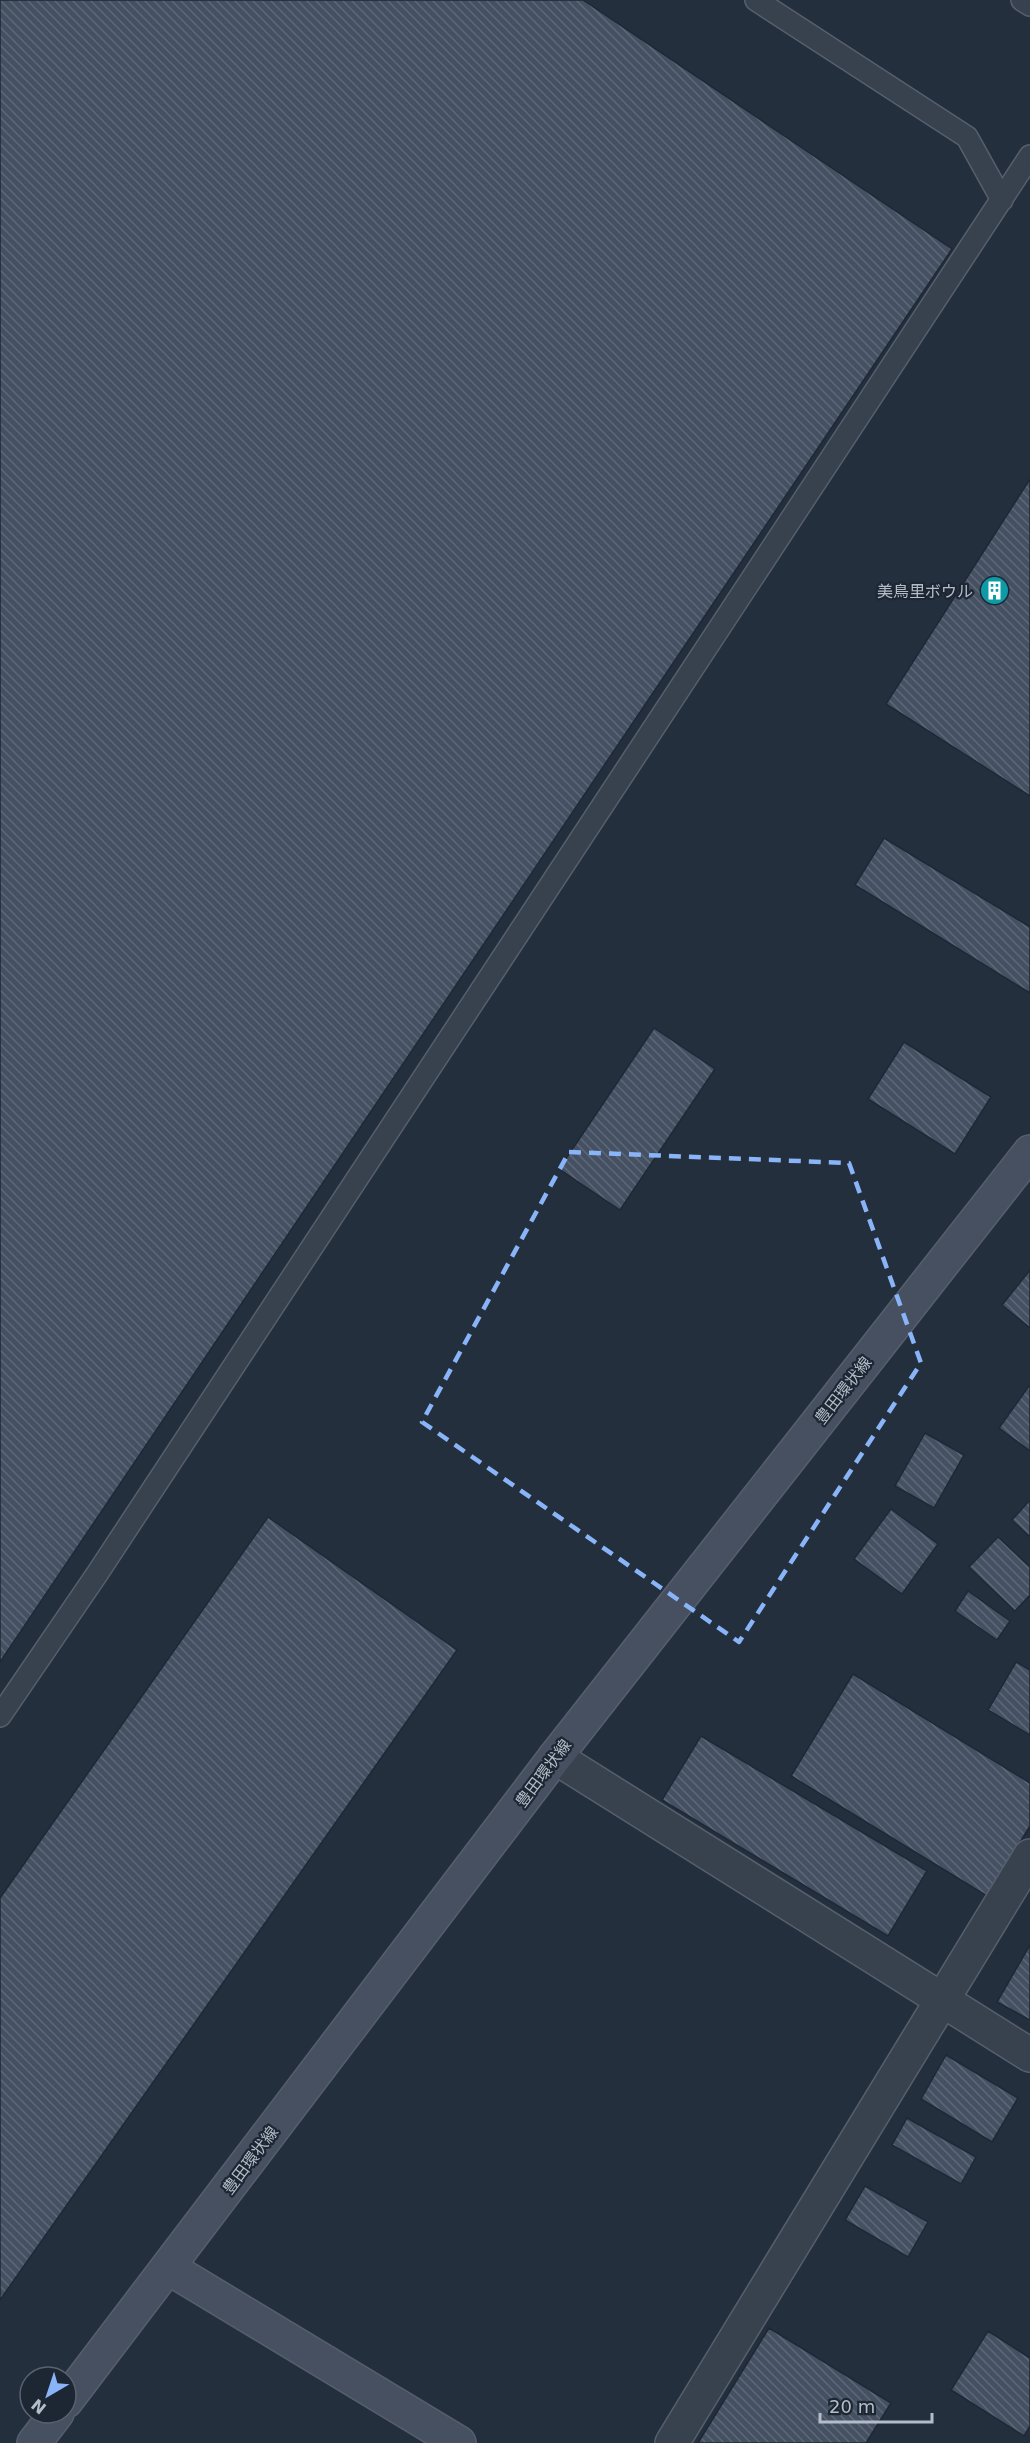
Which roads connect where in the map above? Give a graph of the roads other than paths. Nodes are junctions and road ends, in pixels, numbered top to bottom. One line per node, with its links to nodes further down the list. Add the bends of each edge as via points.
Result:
1 (756, 0): 5 (lane, via 967,137)
2 (1022, 0): 3 (lane)
3 (1030, 5)
4 (1030, 156): 5 (lane)
5 (1002, 200): 7 (lane)
6 (1030, 1152): 8 (main road, 豊田環状線)
7 (0, 1716)
8 (555, 1757): 10 (street); 12 (main road, 豊田環状線)
9 (1030, 1856): 10 (street)
10 (942, 2002): 11 (street); 17 (street)
11 (1030, 2055)
12 (169, 2268): 13 (main road, 豊田環状線); 16 (main road)
13 (78, 2386)
14 (48, 2425): 15 (main road)
15 (34, 2443)
16 (459, 2443)
17 (672, 2443)

